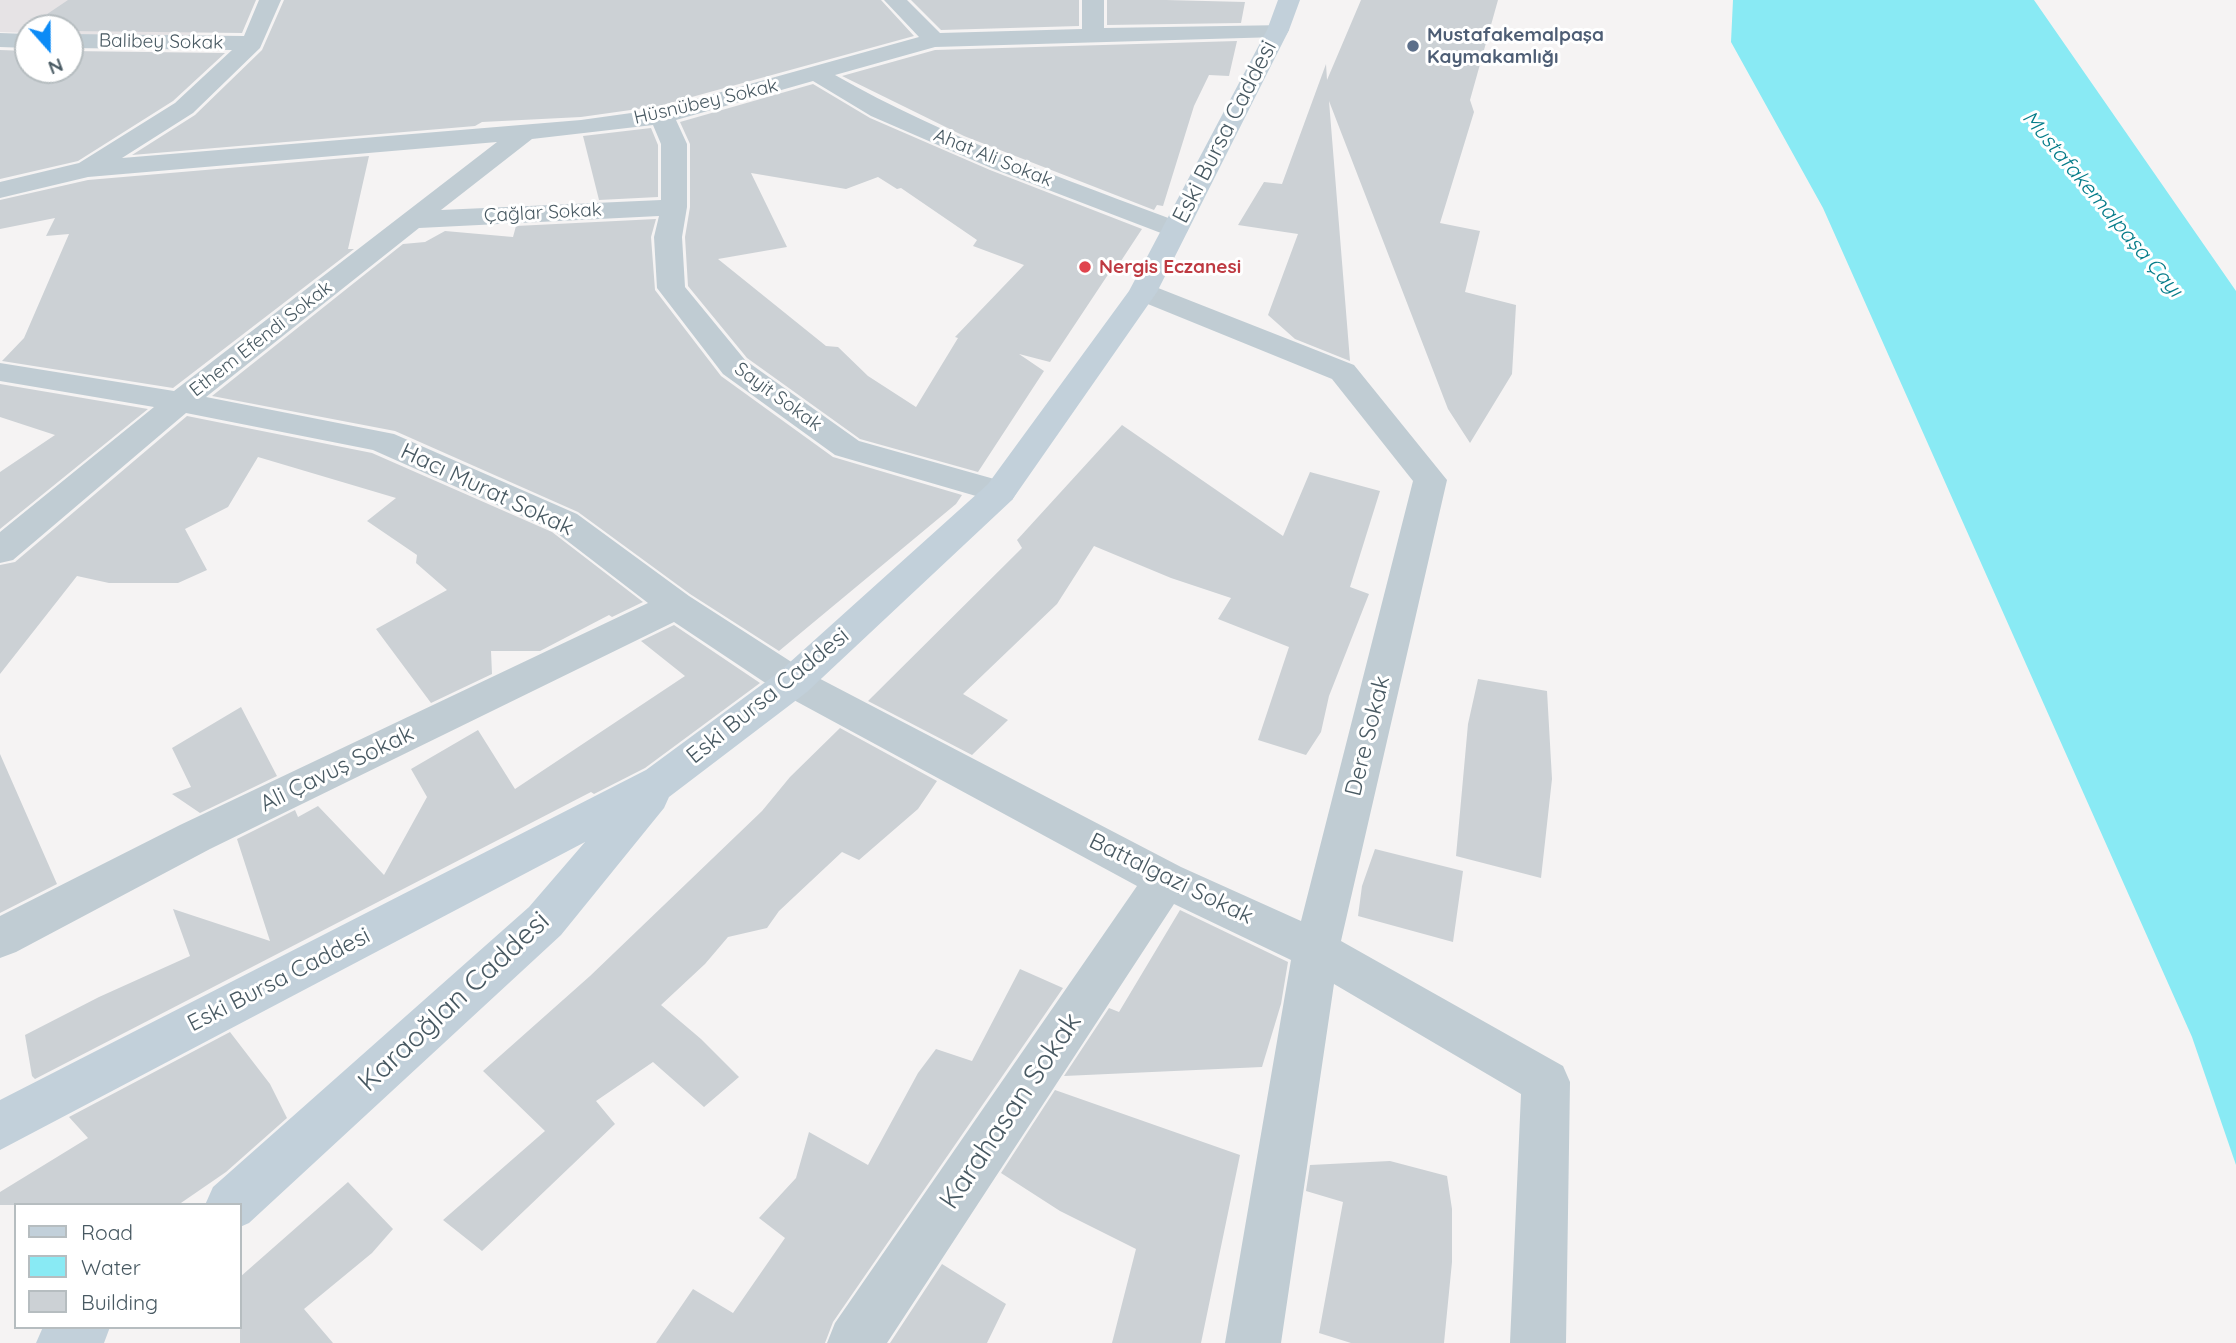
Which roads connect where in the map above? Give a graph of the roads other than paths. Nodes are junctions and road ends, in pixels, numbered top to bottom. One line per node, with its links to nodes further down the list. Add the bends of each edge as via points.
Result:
1 (270, 0): 8 (street)
2 (895, 0): 6 (street)
3 (1093, 0): 5 (street)
4 (1283, 15): 5 (street, Hüsnübey Sokak); 16 (street, Eski Bursa Caddesi)
5 (1093, 35): 6 (street, Hüsnübey Sokak)
6 (934, 40): 9 (street, Hüsnübey Sokak)
7 (84, 41): 8 (street, Balibey Sokak)
8 (252, 43): 12 (street, via 184,108)
9 (817, 74): 10 (street, Hüsnübey Sokak); 16 (street, Ahat Ali Sokak, via 880,111)
10 (662, 116): 11 (street, Hüsnübey Sokak); 14 (street, Sayit Sokak, via 674,144)
11 (526, 131): 12 (street, Hüsnübey Sokak); 15 (street, Ethem Efendi Sokak)
12 (88, 169): 13 (street)
13 (0, 190)
14 (674, 206): 15 (street, Çağlar Sokak); 20 (street, Sayit Sokak, via 668,237 671,288 734,367 847,448)
15 (412, 220): 19 (street, Ethem Efendi Sokak)
16 (1174, 230): 17 (street, Eski Bursa Caddesi)
17 (1143, 292): 20 (street, Eski Bursa Caddesi); 27 (street, Dere Sokak, via 1343,372 1430,480)
18 (0, 372): 19 (street, Hacı Murat Sokak)
19 (180, 402): 21 (street, Ethem Efendi Sokak); 22 (street, Hacı Murat Sokak, via 382,441 565,522)
20 (1000, 492): 23 (street, Eski Bursa Caddesi)
21 (0, 551)
22 (676, 605): 23 (street, Hacı Murat Sokak); 26 (street, Ali Çavuş Sokak, via 195,837)
23 (793, 682): 24 (street, Eski Bursa Caddesi); 25 (street, Battalgazi Sokak)
24 (661, 782): 28 (street, Eski Bursa Caddesi); 29 (street, Karaoğlan Caddesi, via 545,921)
25 (1166, 880): 27 (street, Battalgazi Sokak); 32 (street, Karahasan Sokak)
26 (0, 938)
27 (1316, 950): 33 (street, Dere Sokak); 34 (street, Battalgazi Sokak, via 1546,1082)
28 (0, 1126)
29 (233, 1203)
30 (81, 1329): 31 (street)
31 (64, 1343)
32 (855, 1343)
33 (1253, 1343)
34 (1538, 1343)

